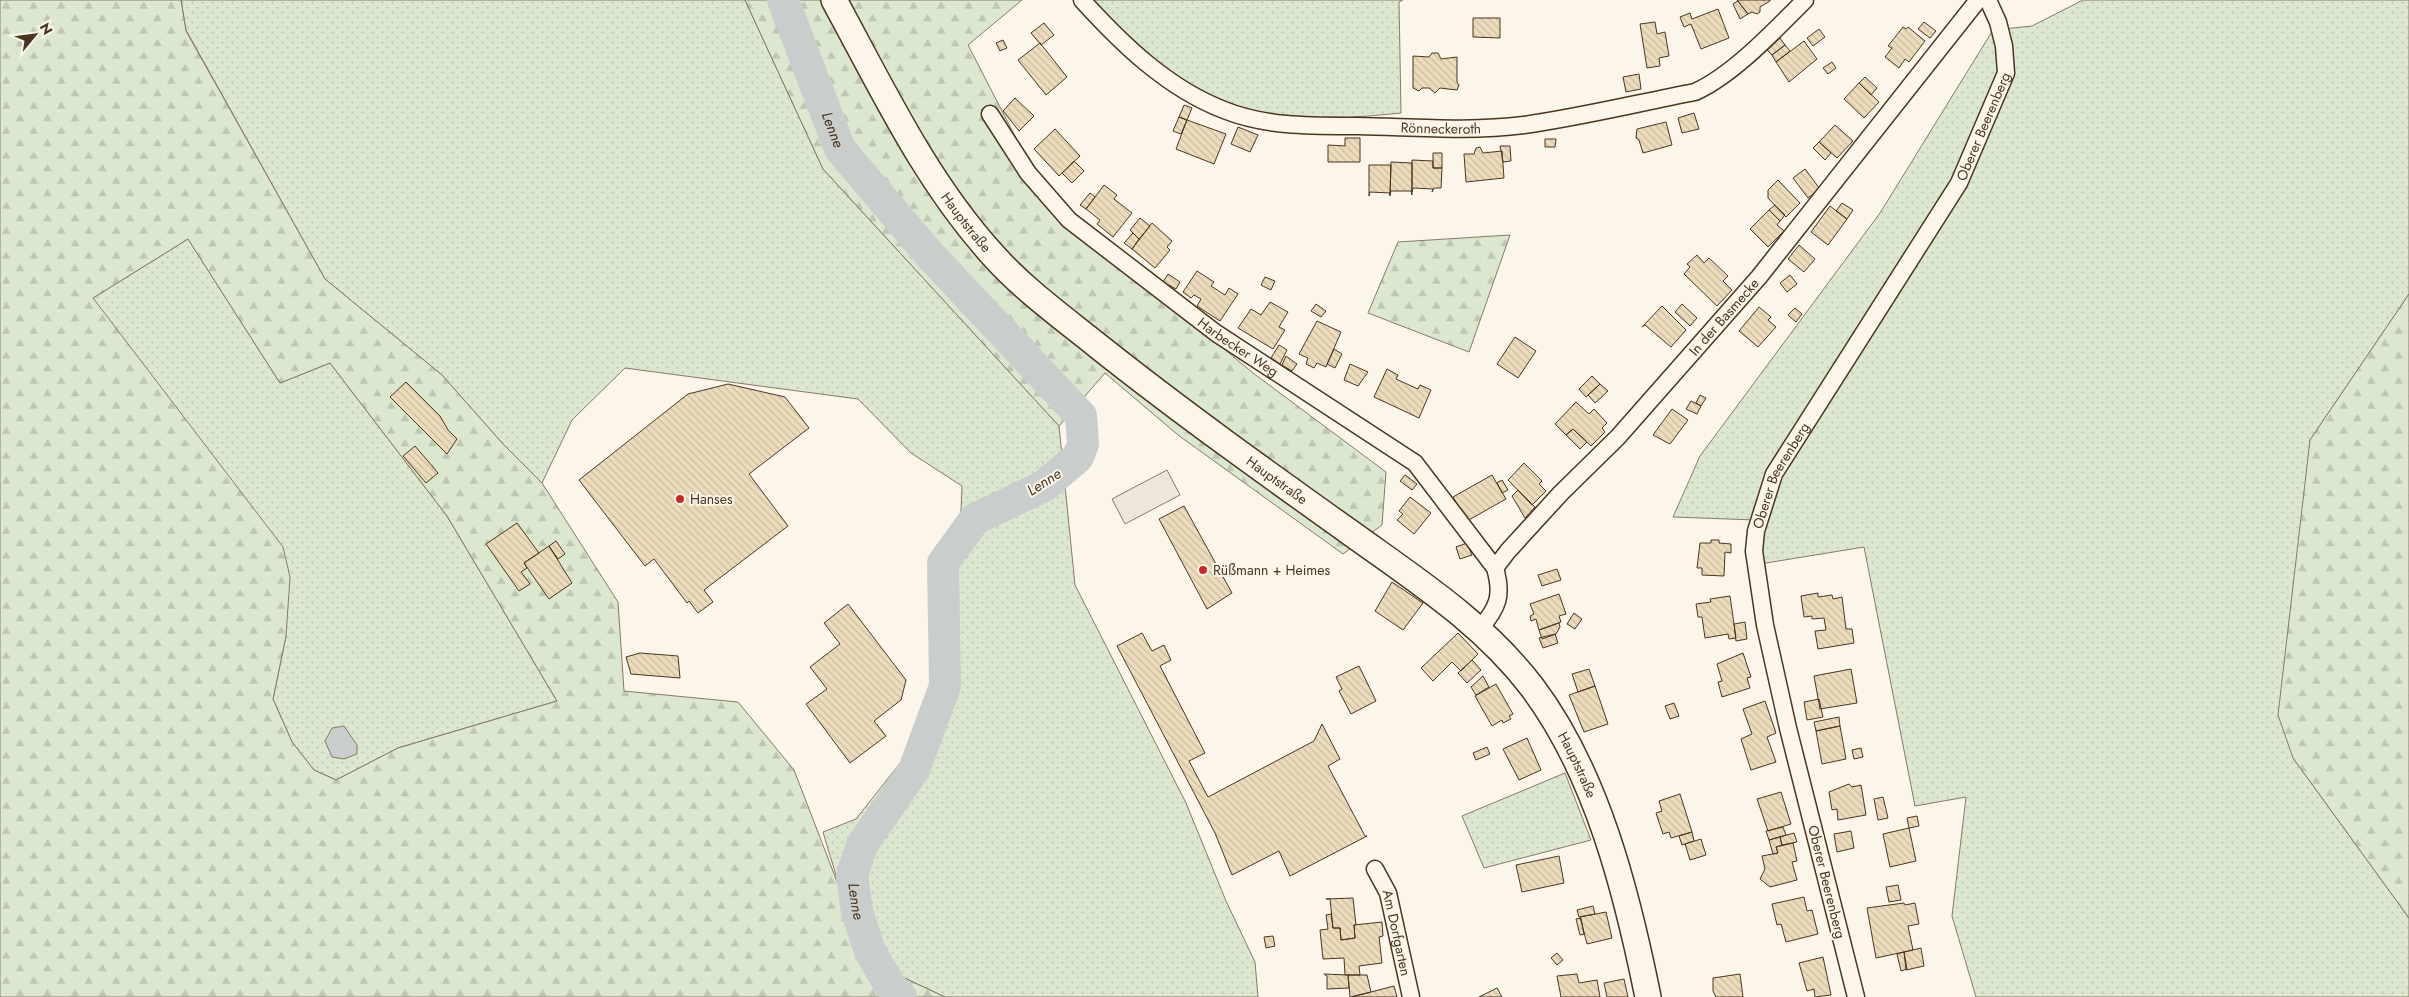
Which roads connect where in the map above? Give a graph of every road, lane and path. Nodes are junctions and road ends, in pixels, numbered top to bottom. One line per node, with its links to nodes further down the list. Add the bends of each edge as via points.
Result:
1 (834, 0): 8 (main road, Hauptstraße, via 908,136 945,196 993,256 1042,301 1156,393 1454,606)
2 (1082, 0): 3 (street, Rönneckeroth, via 1128,48 1160,74 1222,110 1240,116 1288,124 1473,128 1524,124 1695,92 1723,75)
3 (1805, 0)
4 (1978, 0): 7 (street, In der Basmecke, via 1759,277 1618,437 1561,493)
5 (1988, 0): 12 (street, Oberer Beerenberg, via 1998,22 2006,73 1966,166 1774,474 1756,531 1754,551 1767,634)
6 (990, 114): 7 (street, Harbecker Weg, via 1028,173 1069,220 1216,332 1420,467)
7 (1495, 568): 8 (street, via 1499,596)
8 (1480, 629): 11 (main road, Hauptstraße, via 1508,656 1534,690 1563,735 1587,784 1614,863)
9 (1375, 869): 10 (street, Am Dorfgarten, via 1390,899)
10 (1412, 997)
11 (1648, 997)
12 (1856, 997)

